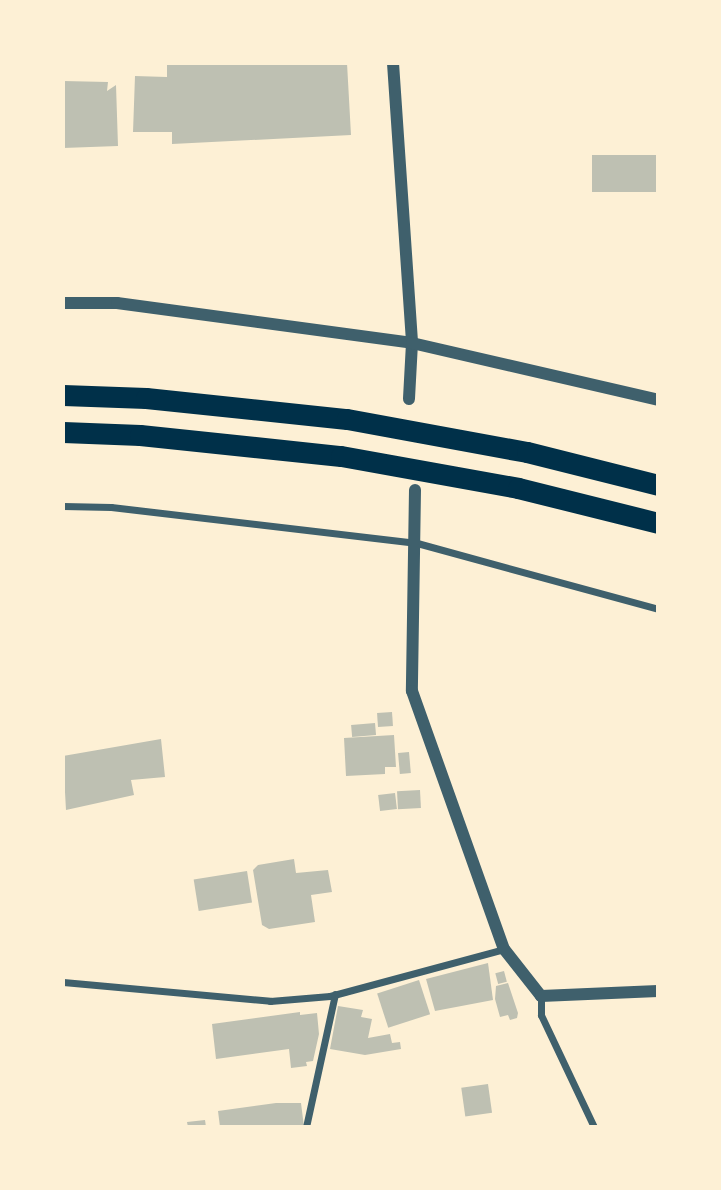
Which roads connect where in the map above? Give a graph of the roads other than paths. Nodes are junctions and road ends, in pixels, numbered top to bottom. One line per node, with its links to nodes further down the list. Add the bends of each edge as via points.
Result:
1 (393, 63): 3 (street)
2 (63, 303): 3 (street, via 117,303)
3 (412, 343): 5 (street); 6 (street)
4 (63, 395): 8 (highway, via 146,398 347,419 527,452)
5 (409, 399)
6 (658, 400)
7 (63, 432): 11 (highway, via 140,435 341,456 518,488)
8 (658, 485)
9 (415, 490): 12 (street)
10 (63, 506): 12 (street, via 111,507)
11 (658, 523)
12 (416, 543): 13 (street); 14 (street, via 412,691)
13 (658, 609)
14 (504, 950): 17 (street); 18 (street)
15 (63, 982): 17 (street, via 270,1001)
16 (658, 991): 18 (street)
17 (335, 994): 19 (street)
18 (541, 996): 20 (street, via 541,1015)
19 (306, 1127)
20 (594, 1127)

